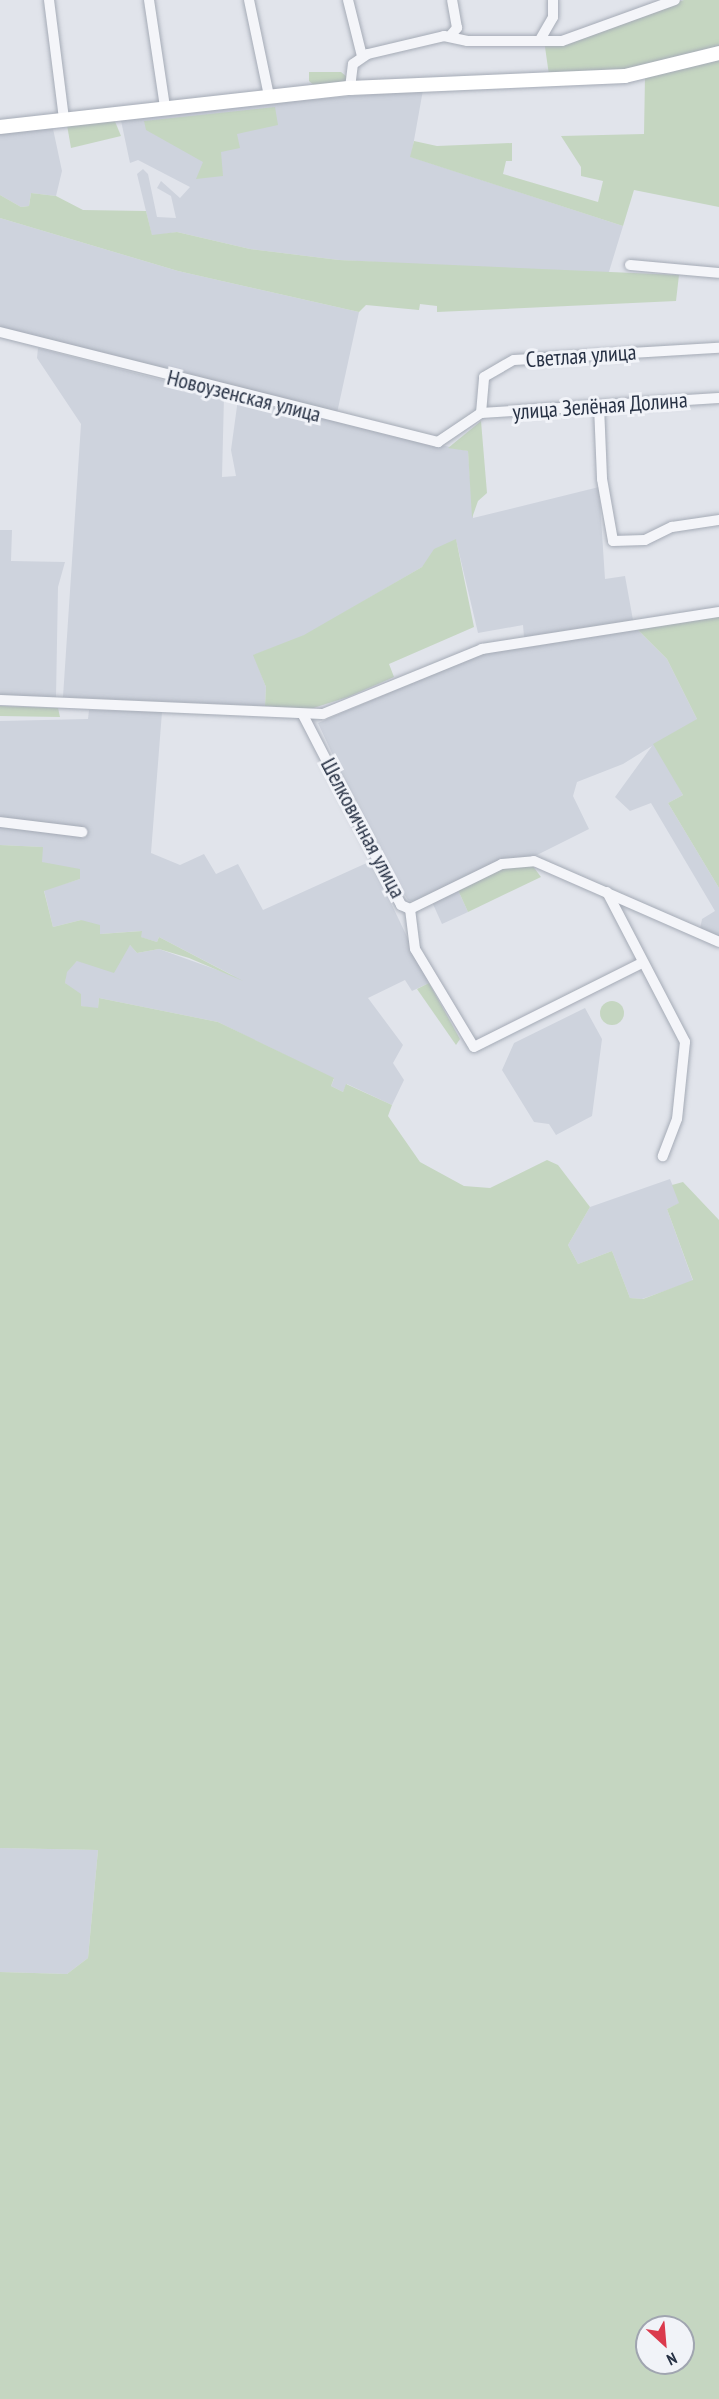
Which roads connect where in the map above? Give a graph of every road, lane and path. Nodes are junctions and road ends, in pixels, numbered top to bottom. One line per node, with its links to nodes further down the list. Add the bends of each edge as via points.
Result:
1 (49, 0): 16 (street)
2 (149, 0): 15 (street)
3 (249, 0): 14 (street)
4 (348, 0): 12 (street)
5 (452, 0): 9 (street, via 457,28)
6 (553, 0): 10 (street, via 553,17)
7 (675, 0): 8 (street)
8 (657, 3): 10 (street, via 562,41)
9 (450, 36): 10 (street, via 467,41); 12 (street)
10 (541, 38)
11 (719, 52): 13 (main road, via 625,76)
12 (362, 56): 13 (street, via 353,64)
13 (350, 88): 14 (main road)
14 (269, 96): 15 (main road)
15 (165, 107): 16 (main road)
16 (64, 118): 17 (main road)
17 (0, 128)
18 (630, 265): 19 (street)
19 (719, 273)
20 (0, 332): 24 (street, Новоузенская улица, via 438,442)
21 (719, 348): 24 (street, Светлая улица, via 514,360 484,377)
22 (719, 398): 23 (street, улица Зелёная Долина)
23 (599, 406): 24 (street, улица Зелёная Долина); 25 (street, via 603,489 613,541 645,540 672,527)
24 (481, 413)
25 (719, 520)
26 (719, 612): 28 (street, via 482,649 336,712)
27 (0, 700): 28 (street)
28 (303, 715): 32 (street, Шелковичная улица, via 396,896)
29 (0, 822): 30 (street)
30 (82, 832)
31 (606, 892): 32 (street, Шелковичная улица, via 534,861 518,861); 33 (street, Шелковичная улица); 34 (street)
32 (410, 909): 34 (street, via 415,949 474,1047)
33 (719, 942)
34 (640, 964): 35 (street, via 685,1042 677,1119)
35 (663, 1156)

